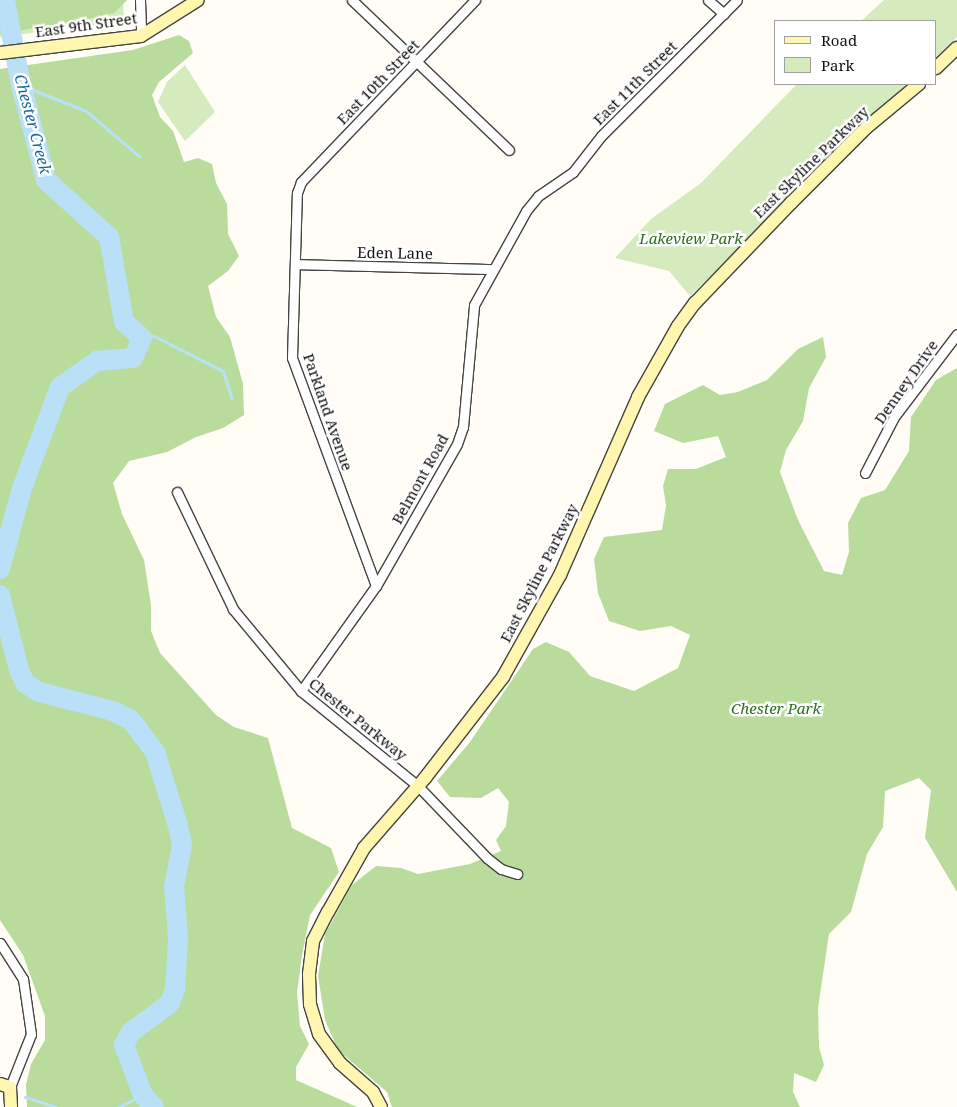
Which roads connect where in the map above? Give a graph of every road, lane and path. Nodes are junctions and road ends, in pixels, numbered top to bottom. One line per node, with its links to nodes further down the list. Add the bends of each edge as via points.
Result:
1 (140, 0): 8 (street)
2 (198, 0): 8 (street, East 9th Street)
3 (352, 0): 11 (street)
4 (476, 0): 11 (street, East 10th Street)
5 (708, 0): 7 (street)
6 (737, 0): 7 (street, East 11th Street)
7 (724, 14): 16 (street, East 11th Street, via 602,136 572,172)
8 (141, 36): 10 (street, East 9th Street)
9 (957, 48): 12 (street)
10 (0, 53)
11 (418, 60): 14 (street); 15 (street, East 10th Street)
12 (937, 67)
13 (918, 85): 24 (street, East Skyline Parkway, via 866,128 791,203 695,303 678,326 638,396 587,517 550,594 504,677)
14 (509, 150)
15 (301, 182): 17 (street, Parkland Avenue, via 297,193)
16 (553, 185): 18 (street, Belmont Road, via 526,211)
17 (296, 264): 18 (street, Eden Lane); 22 (street, Parkland Avenue, via 292,358)
18 (493, 269): 22 (street, Belmont Road, via 470,319 463,428)
19 (957, 334): 20 (street, Denney Drive, via 894,418)
20 (865, 474)
21 (177, 492): 23 (street, Chester Parkway, via 233,609)
22 (376, 586): 23 (street, Belmont Road)
23 (300, 691): 24 (street, Chester Parkway)
24 (418, 786): 25 (street, Chester Parkway, via 487,858); 29 (street, East Skyline Parkway, via 364,848 313,941 309,974 310,1004 320,1034 340,1063 374,1092)
25 (516, 874)
26 (0, 943): 27 (street, via 23,979 31,1034)
27 (5, 1086): 28 (street)
28 (11, 1107)
29 (381, 1107)

